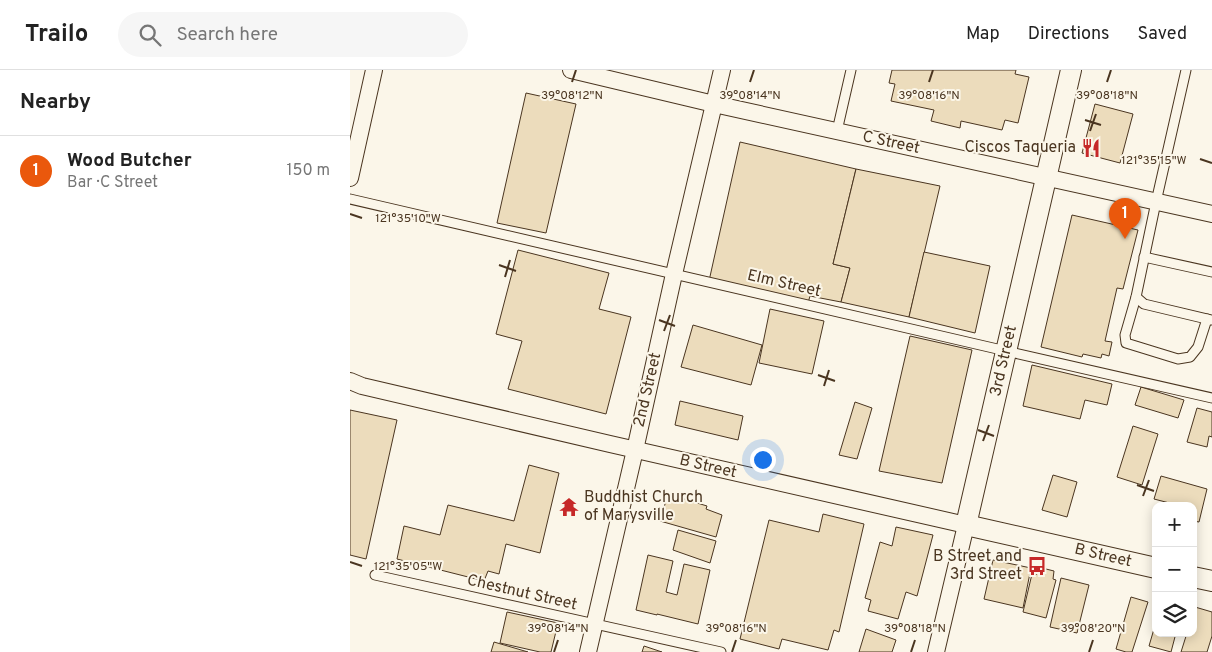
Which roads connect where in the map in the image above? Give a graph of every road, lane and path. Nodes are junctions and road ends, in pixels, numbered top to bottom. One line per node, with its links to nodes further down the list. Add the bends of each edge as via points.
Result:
1 (374, 70): 10 (street)
2 (571, 70): 7 (street, C Street)
3 (722, 70): 7 (street, 2nd Street)
4 (851, 70): 8 (lane)
5 (1071, 70): 9 (street, 3rd Street)
6 (1186, 70): 12 (lane)
7 (714, 104): 8 (street, C Street); 16 (street, 2nd Street)
8 (837, 131): 9 (street, C Street)
9 (1047, 177): 12 (street, C Street); 19 (street, 3rd Street)
10 (350, 178)
11 (350, 199): 16 (lane, Elm Street)
12 (1156, 202): 13 (street, C Street); 14 (lane)
13 (1212, 214)
14 (1144, 257): 15 (lane); 17 (lane)
15 (1212, 272)
16 (674, 274): 19 (lane, Elm Street); 22 (street, 2nd Street)
17 (1136, 297): 18 (lane, via 1144,304); 18 (lane, via 1124,335 1126,343 1178,359 1190,357 1198,347)
18 (1209, 320)
19 (1006, 351): 21 (lane, Elm Street); 23 (street, 3rd Street)
20 (350, 381): 22 (street, B Street)
21 (1212, 398)
22 (635, 450): 23 (street, B Street); 28 (street, 2nd Street)
23 (966, 525): 24 (street, B Street); 31 (street, 3rd Street)
24 (1152, 567)
25 (375, 575): 28 (lane, Chestnut Street)
26 (1197, 577): 27 (street)
27 (1212, 581)
28 (594, 624): 29 (street, 2nd Street); 30 (lane, Chestnut Street)
29 (588, 652)
30 (721, 652)
31 (936, 652)

